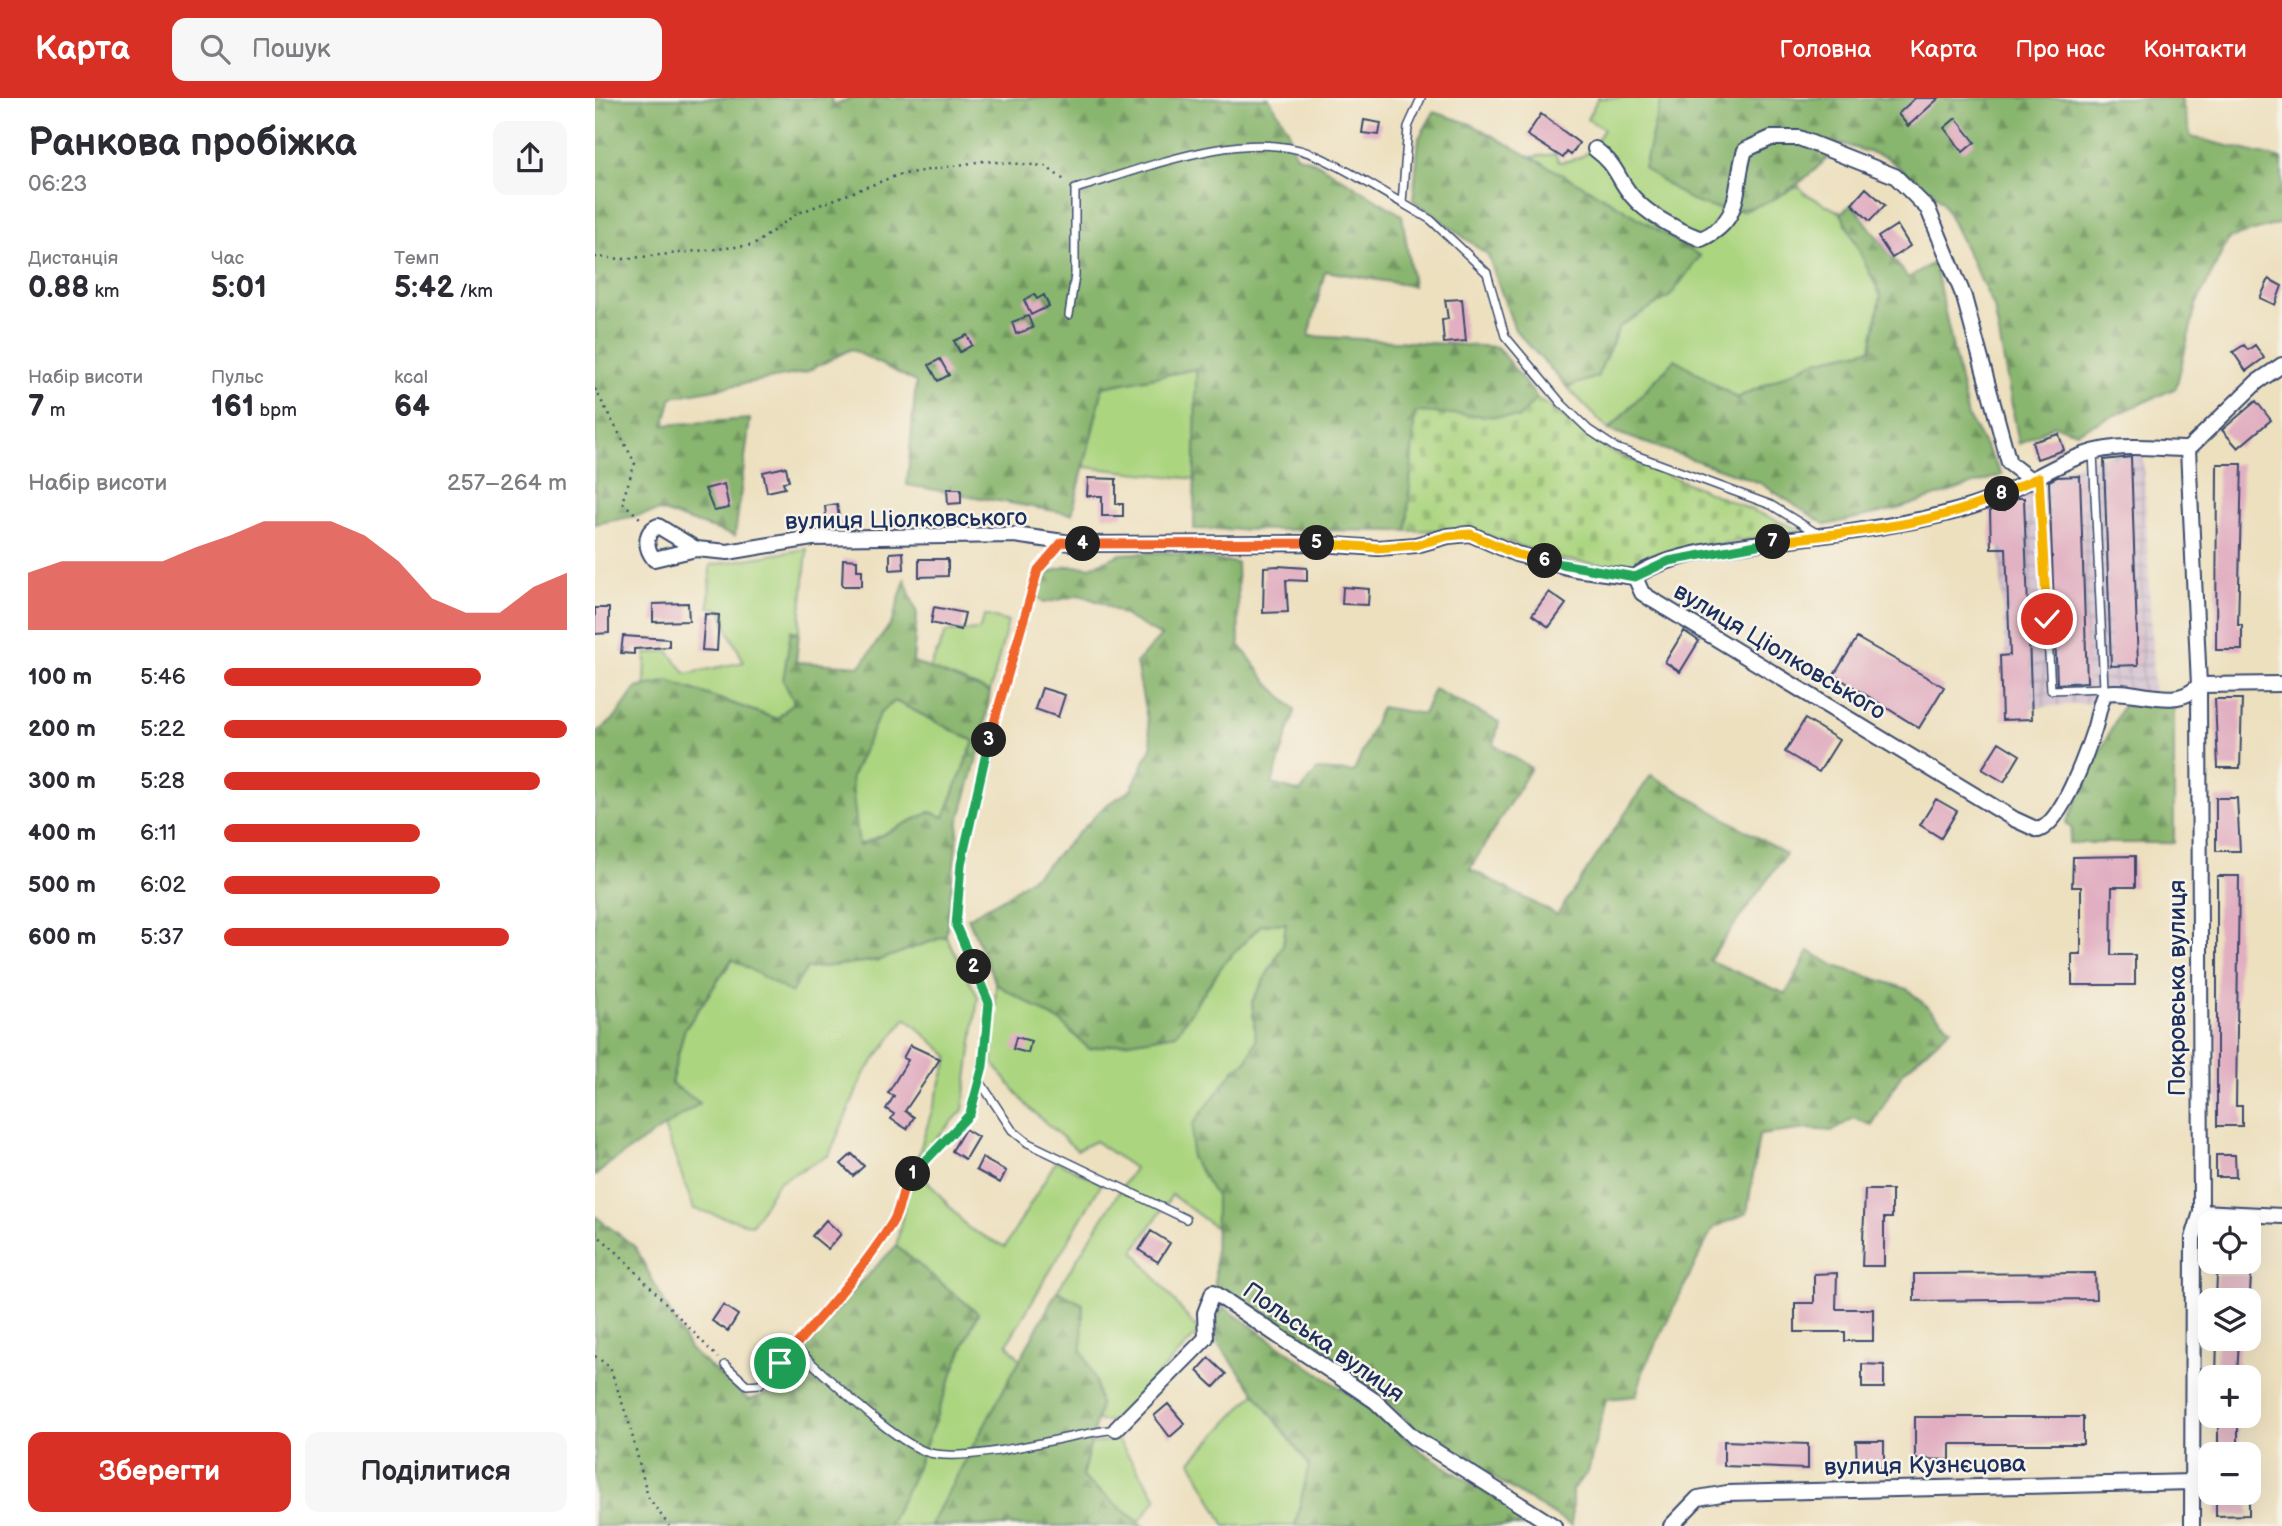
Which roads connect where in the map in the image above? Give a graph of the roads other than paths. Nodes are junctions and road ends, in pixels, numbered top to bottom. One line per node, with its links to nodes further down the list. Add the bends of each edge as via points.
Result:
1 (1420, 98): 3 (lane, via 1408,127)
2 (1595, 149): 8 (street, via 1611,161 1632,196 1676,229 1701,239 1720,231 1733,209 1745,150 1771,138 1799,138 1895,176 1928,209 1946,248 1978,343 2009,463)
3 (1402, 203): 4 (lane, via 1313,155 1257,144 1229,146 1075,188 1075,275); 9 (lane, via 1431,220 1487,273 1505,336 1589,430 1616,448 1772,505)
4 (1069, 315)
5 (2282, 365): 6 (street, via 2257,382)
6 (2188, 449): 7 (street); 14 (street, Покровська вулиця)
7 (2093, 452): 8 (street); 15 (lane)
8 (2035, 479): 9 (street, via 1955,511); 15 (lane, via 2051,690)
9 (1822, 536): 12 (street, via 1669,561)
10 (1062, 542): 11 (street, вулиця Ціолковського, via 1014,535 812,538 728,552); 12 (street, вулиця Ціолковського, via 1307,542 1378,548 1470,534 1516,554 1575,569); 16 (lane, via 1038,570 996,716 961,864 956,926 989,1003)
11 (696, 550): 11 (street, вулиця Ціолковського, via 666,529 651,529 647,546 654,559)
12 (1635, 577): 15 (street, вулиця Ціолковського, via 1642,593 1651,599 2029,828 2046,828 2063,805 2094,732)
13 (2282, 684): 14 (street)
14 (2199, 685): 15 (street, via 2179,698); 17 (street, Покровська вулиця)
15 (2104, 691)
16 (979, 1080): 20 (lane, via 1013,1130 1028,1143); 22 (lane, via 970,1114 908,1179 894,1220 869,1258)
17 (2201, 1211)
18 (2261, 1215): 19 (street)
19 (2282, 1216)
20 (1186, 1219)
21 (2198, 1222): 25 (street, Покровська вулиця, via 2193,1238)
22 (794, 1347): 23 (lane, via 759,1384 747,1385); 24 (lane, via 903,1440 933,1454 970,1454)
23 (725, 1365)
24 (1116, 1429): 26 (street, Польська вулиця, via 1206,1338 1205,1313 1213,1293 1375,1401 1413,1437)
25 (2192, 1482): 27 (street, вулиця Кузнєцова, via 1727,1493 1699,1498); 28 (street, Покровська вулиця)
26 (1554, 1526)
27 (1671, 1526)
28 (2192, 1526)

